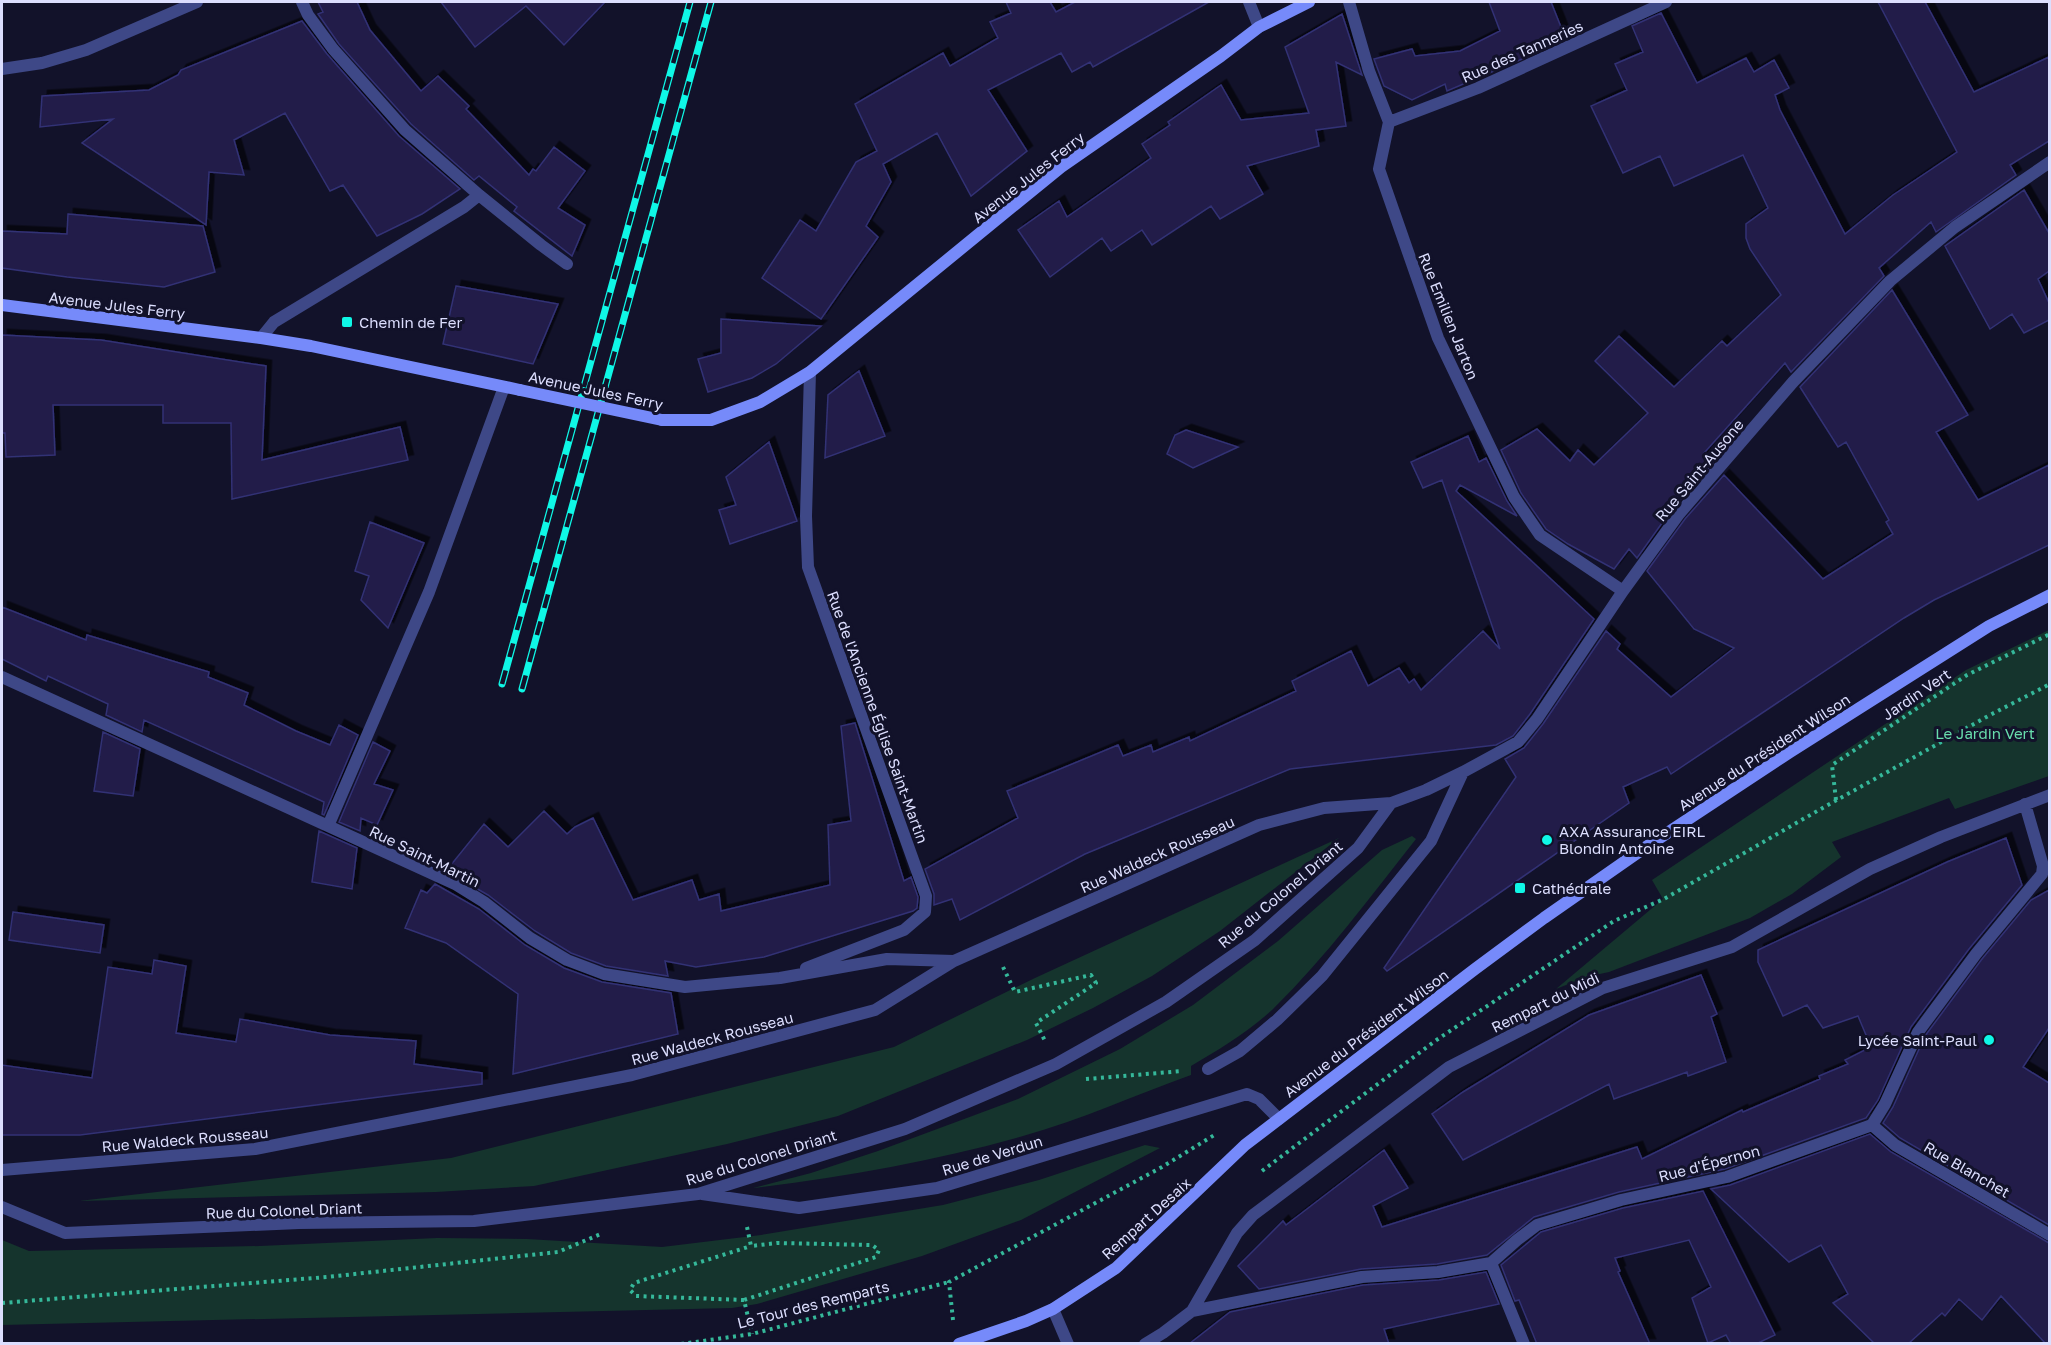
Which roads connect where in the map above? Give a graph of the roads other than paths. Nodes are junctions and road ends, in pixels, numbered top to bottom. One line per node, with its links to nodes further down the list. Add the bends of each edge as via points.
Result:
1 (197, 2): 8 (street, via 87,50)
2 (302, 2): 11 (street, via 333,49 405,130)
3 (1249, 2): 7 (street)
4 (1309, 2): 7 (street, Avenue Jules Ferry)
5 (1349, 2): 9 (street)
6 (1666, 2): 9 (street, Rue des Tanneries, via 1478,88)
7 (1259, 27): 15 (street, Avenue Jules Ferry, via 1061,167)
8 (2, 69)
9 (1389, 122): 17 (street, Rue Emilien Jarton, via 1379,168 1404,246 1438,338 1514,497 1540,534)
10 (2049, 162): 17 (street, Rue Saint-Ausone, via 1955,227 1890,281 1770,408 1679,514)
11 (479, 195): 12 (street); 14 (street, via 274,322)
12 (567, 264)
13 (2, 306): 14 (street, Avenue Jules Ferry)
14 (261, 338): 16 (street, Avenue Jules Ferry)
15 (810, 372): 16 (street, Avenue Jules Ferry, bridge, via 760,402 711,420 662,420); 26 (street, Rue de l'Ancienne Église Saint-Martin, via 808,567 926,896 925,912 904,930)
16 (504, 387): 24 (street, via 429,592)
17 (1623, 591): 20 (street, Rue Saint-Ausone, via 1518,742)
18 (2049, 595): 28 (street, Avenue du Président Wilson, via 1979,633 1640,850 1475,969)
19 (2, 677): 24 (street, Rue Saint-Martin)
20 (1463, 772): 22 (street, Rue Saint-Ausone); 27 (street, via 1431,841 1322,976 1240,1051)
21 (2049, 795): 23 (street, Rempart du Midi)
22 (1391, 803): 25 (street, Rue Waldeck Rousseau, via 1324,808 1259,825); 32 (street, Rue du Colonel Driant, via 1358,848 1255,939 1166,1002 1056,1064 905,1129)
23 (2025, 804): 29 (street, via 2042,874 1918,1032); 37 (street, Rempart du Midi, via 1870,869 1732,947 1604,988 1449,1067 1253,1215 1238,1233)
24 (328, 826): 26 (street, Rue Saint-Martin, via 455,884 530,938 567,960 604,974 685,987)
25 (954, 961): 26 (street, Rue Saint-Martin, via 887,959); 31 (street, Rue Waldeck Rousseau, via 876,1010 632,1075 255,1149)
26 (780, 978)
27 (1208, 1069)
28 (1279, 1119): 30 (street, Avenue du Président Wilson); 32 (street, Rue de Verdun, via 1259,1099 1247,1094 937,1188 799,1209)
29 (1872, 1125): 34 (street, Rue Blanchet, via 1895,1145); 35 (street, Rue d'Épernon, via 1727,1177 1622,1200 1538,1225)
30 (1245, 1146): 36 (street, Rempart Desaix, via 1116,1268)
31 (2, 1170)
32 (698, 1194): 33 (street, Rue du Colonel Driant, via 474,1221 299,1223 65,1233)
33 (2, 1207)
34 (2049, 1235)
35 (1491, 1263): 37 (street, via 1438,1272 1362,1277); 41 (street)
36 (1053, 1309): 38 (street, Rempart Desaix); 39 (street)
37 (1192, 1311): 40 (street)
38 (959, 1344)
39 (1068, 1344)
40 (1145, 1344)
41 (1524, 1344)

